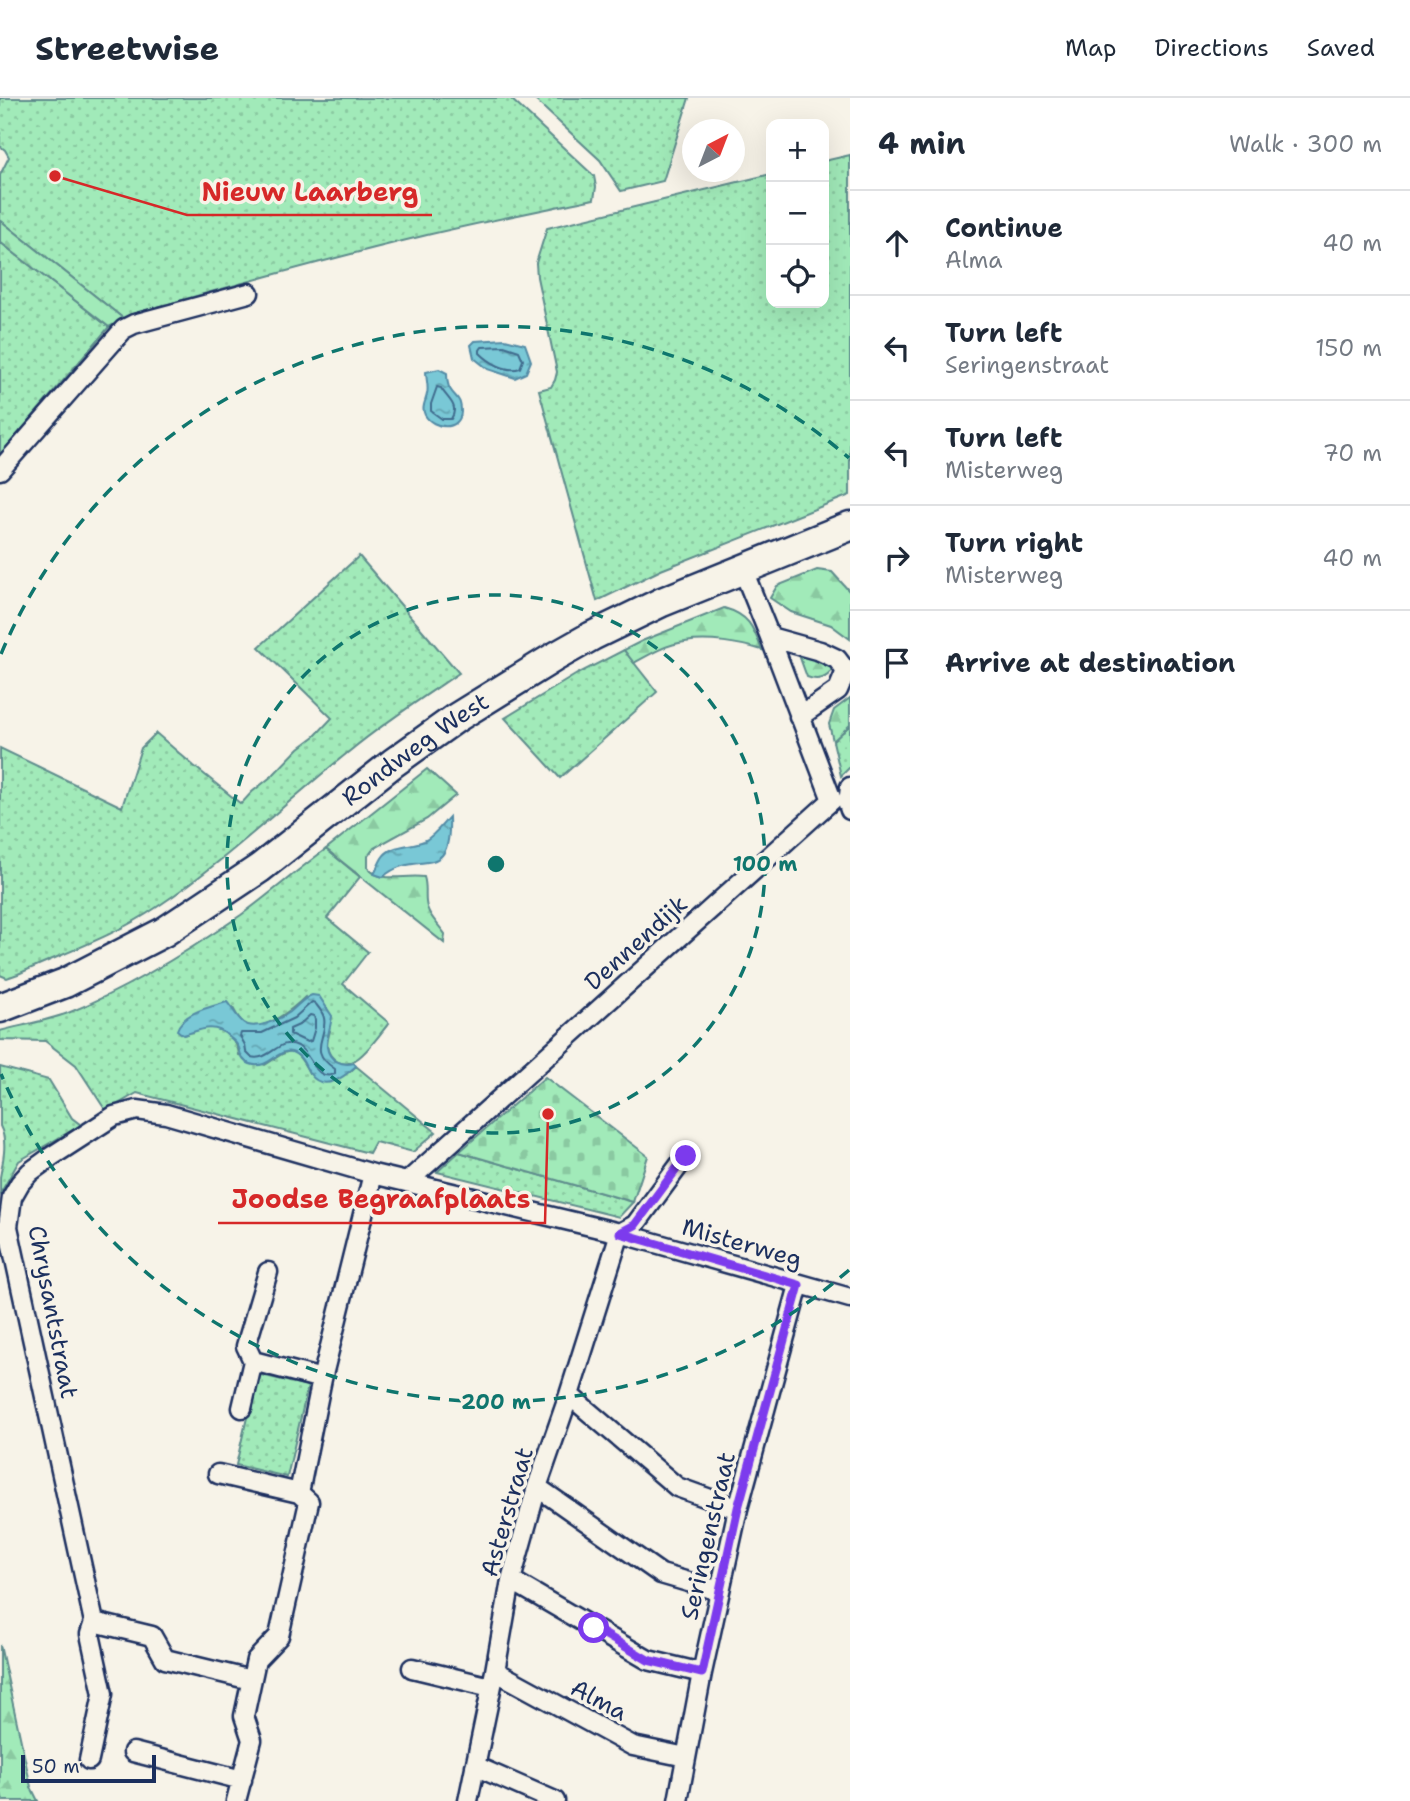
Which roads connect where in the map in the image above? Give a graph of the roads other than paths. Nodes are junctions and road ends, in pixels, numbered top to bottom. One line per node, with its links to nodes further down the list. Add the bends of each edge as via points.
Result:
1 (249, 293): 2 (street, via 124,329)
2 (0, 470)
3 (850, 526): 4 (main road, Rondweg West)
4 (743, 570): 5 (street, Dennendijk); 7 (main road, Rondweg West, via 592,636 509,684 393,763 260,868 164,932 65,983)
5 (770, 638): 6 (street, Dennendijk); 6 (street, via 820,651 838,659 846,670 838,690)
6 (799, 717): 10 (street, Dennendijk, via 832,800)
7 (0, 1008)
8 (686, 1156): 11 (street, Misterweg, via 635,1225)
9 (373, 1174): 10 (street, Misterweg); 16 (street); 25 (street, Chrysantstraat, via 137,1110 114,1116 20,1183 12,1197 8,1227)
10 (407, 1182): 11 (street, Misterweg)
11 (620, 1233): 13 (street, Misterweg); 17 (street, Asterstraat)
12 (268, 1272): 15 (street, via 246,1346)
13 (799, 1285): 14 (street, Misterweg); 22 (street, Seringenstraat)
14 (850, 1298)
15 (253, 1361): 16 (street); 18 (street)
16 (322, 1379): 21 (street)
17 (569, 1395): 20 (street, Asterstraat); 22 (street, via 677,1487)
18 (243, 1408)
19 (218, 1474): 21 (street)
20 (537, 1487): 23 (street, Asterstraat); 24 (street, via 661,1574)
21 (299, 1493): 29 (street, via 309,1502 279,1636 256,1660)
22 (738, 1508): 24 (street, Seringenstraat)
23 (511, 1580): 27 (street, via 648,1660); 28 (street, Asterstraat)
24 (719, 1591): 27 (street, Seringenstraat)
25 (94, 1622): 29 (street, via 152,1636 165,1659); 32 (street, Chrysantstraat, via 90,1634 103,1694)
26 (412, 1668): 28 (street)
27 (702, 1673): 31 (street, Seringenstraat)
28 (493, 1679): 31 (street, Alma, via 633,1746); 33 (street, Asterstraat)
29 (251, 1680): 34 (street, via 244,1716 252,1740)
30 (132, 1752): 34 (street)
31 (686, 1757): 38 (street, Seringenstraat)
32 (89, 1760)
33 (475, 1766): 36 (street, Asterstraat); 37 (street)
34 (242, 1780): 35 (street)
35 (236, 1801)
36 (468, 1801)
37 (555, 1801)
38 (678, 1801)

